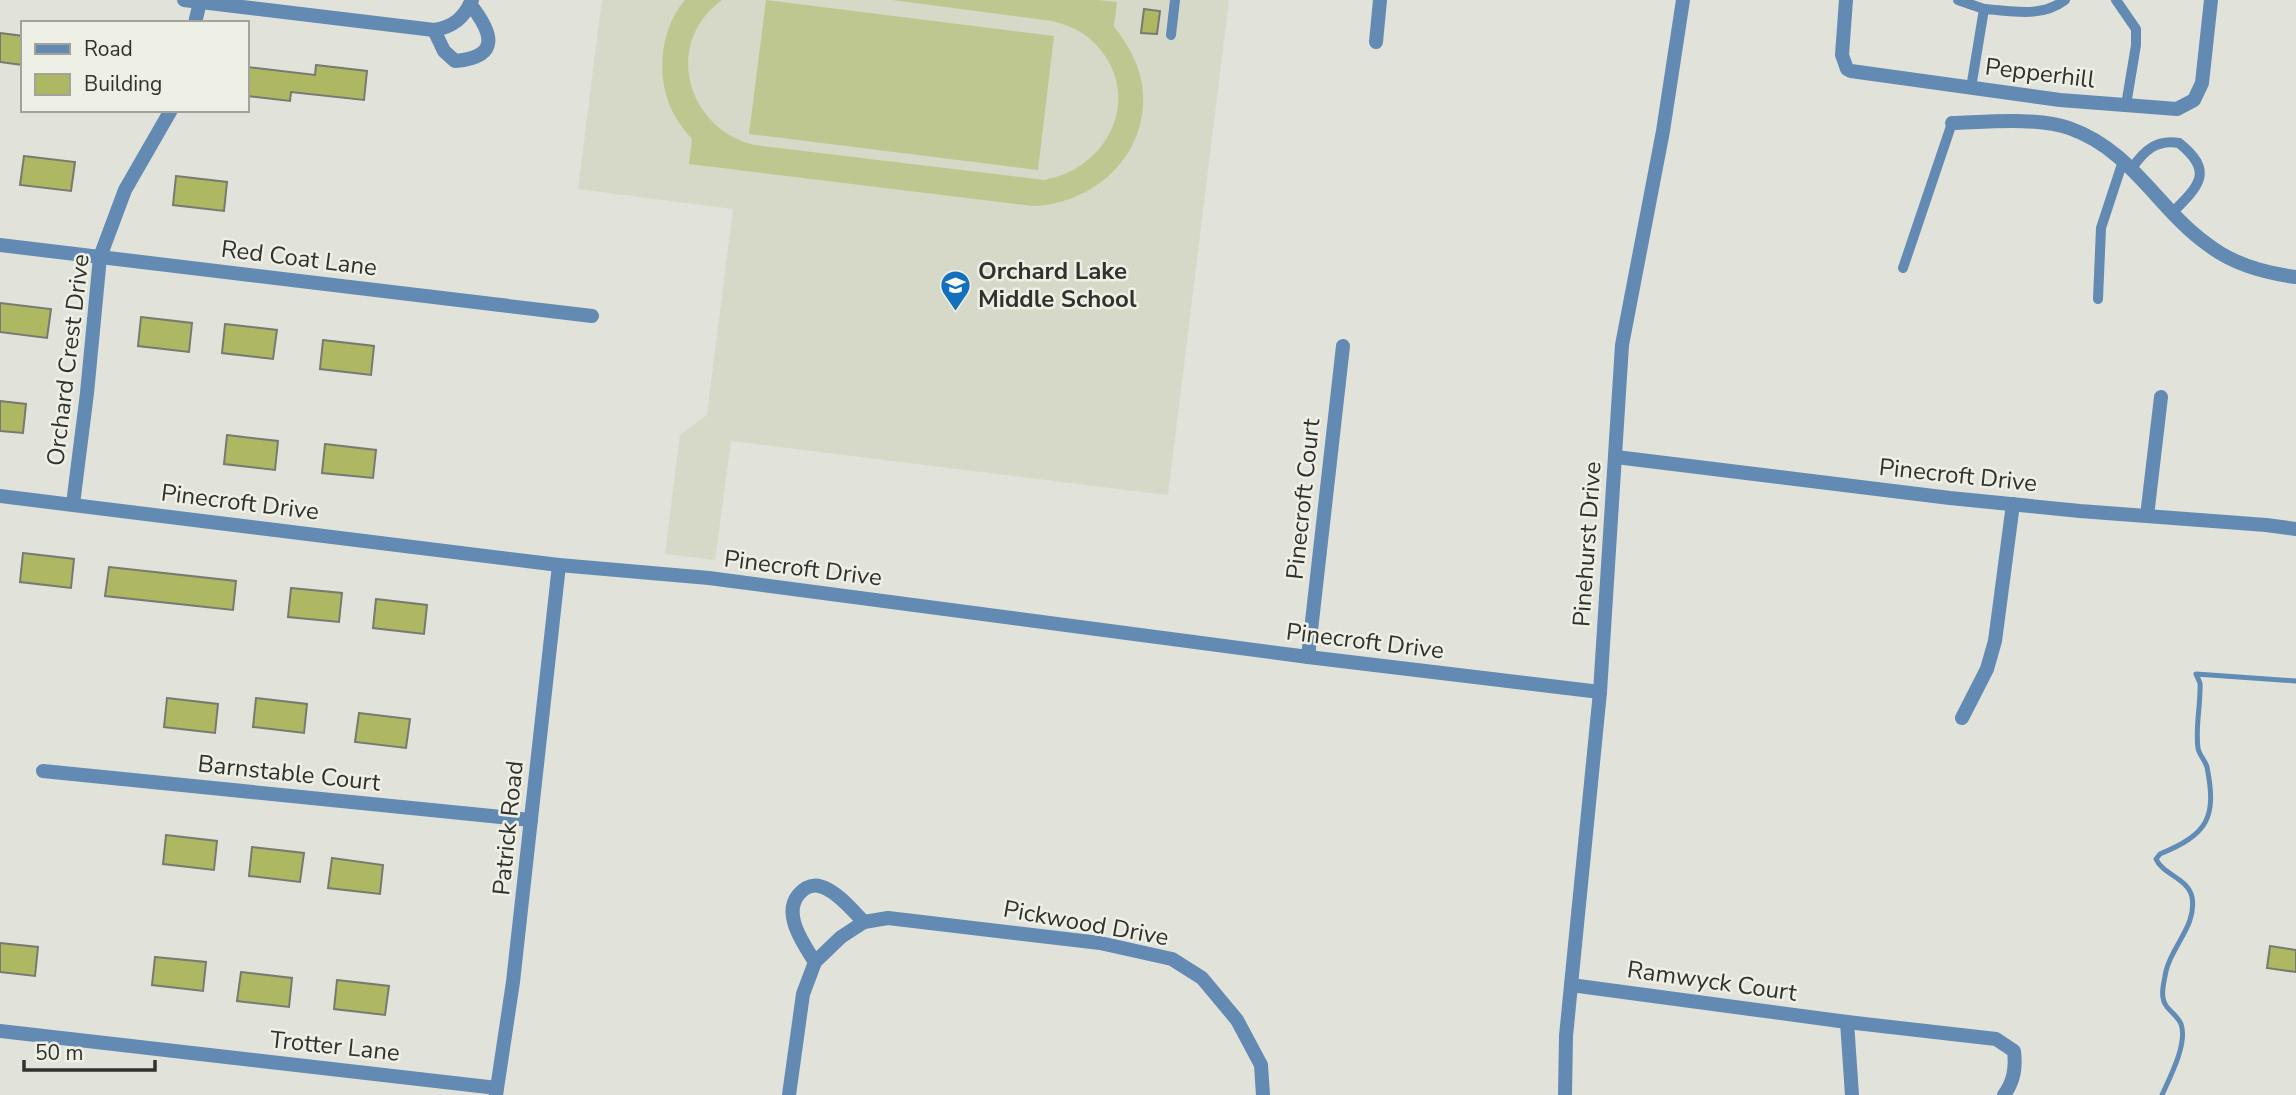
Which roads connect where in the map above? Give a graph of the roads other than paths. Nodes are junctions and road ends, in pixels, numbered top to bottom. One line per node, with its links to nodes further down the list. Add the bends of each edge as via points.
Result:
1 (184, 0): 10 (street)
2 (1175, 0): 15 (lane)
3 (1380, 0): 16 (street)
4 (1683, 0): 31 (street, Pinehurst Drive, via 1622,345)
5 (1846, 0): 17 (street, Pepperhill, via 1842,55 1847,69)
6 (1958, 0): 12 (lane)
7 (2065, 0): 12 (lane, via 2040,12)
8 (2116, 0): 18 (lane, via 2136,29)
9 (2211, 0): 18 (street, Pepperhill, via 2202,83 2194,100 2177,108)
10 (200, 2): 13 (street); 14 (street)
11 (471, 2): 14 (street, via 459,20); 14 (street, via 489,31 481,55 456,61 444,51)
12 (1984, 9): 17 (lane)
13 (195, 21)
14 (434, 30)
15 (1171, 35)
16 (1376, 42)
17 (1971, 88): 18 (street, Pepperhill)
18 (2126, 105)
19 (169, 112): 24 (street, Orchard Crest Drive, via 125,190)
20 (1952, 123): 21 (street, via 2067,127 2096,139); 25 (lane)
21 (2128, 165): 22 (street); 22 (lane, via 2158,142 2179,143 2196,159 2201,171 2196,190); 27 (lane, via 2101,228)
22 (2173, 212): 26 (street, via 2206,244 2237,262)
23 (0, 245): 24 (street, Red Coat Lane)
24 (100, 257): 28 (street, Red Coat Lane); 33 (street, Orchard Crest Drive)
25 (1903, 268)
26 (2296, 277)
27 (2098, 299)
28 (592, 316)
29 (1343, 346): 38 (street, Pinecroft Court)
30 (2161, 397): 35 (street)
31 (1616, 457): 34 (street, Pinecroft Drive); 39 (street, Pinehurst Drive)
32 (0, 496): 33 (street, Pinecroft Drive)
33 (74, 504): 37 (street, Pinecroft Drive)
34 (2013, 504): 35 (street, Pinecroft Drive); 40 (street, via 1996,641)
35 (2147, 516): 36 (street, Pinecroft Drive)
36 (2296, 529)
37 (559, 565): 38 (street, Pinecroft Drive, via 709,578); 42 (street, Patrick Road)
38 (1308, 657): 39 (street, Pinecroft Drive)
39 (1600, 692): 45 (street, Pinehurst Drive)
40 (1962, 718)
41 (43, 771): 42 (street, Barnstable Court)
42 (531, 820): 48 (street, Patrick Road)
43 (864, 922): 44 (street); 44 (street, via 825,887 813,885 803,890 792,914 802,943); 50 (street, Pickwood Drive, via 901,919 1100,943 1172,959 1202,978 1237,1020 1261,1065)
44 (815, 962): 49 (street, via 803,994)
45 (1572, 985): 46 (street, Ramwyck Court); 51 (street, Pinehurst Drive)
46 (1847, 1022): 52 (street); 53 (street, Ramwyck Court, via 1996,1039 2014,1052 2016,1066)
47 (0, 1031): 48 (street, Trotter Lane)
48 (497, 1091)
49 (789, 1095)
50 (1263, 1095)
51 (1565, 1095)
52 (1852, 1095)
53 (2004, 1095)

